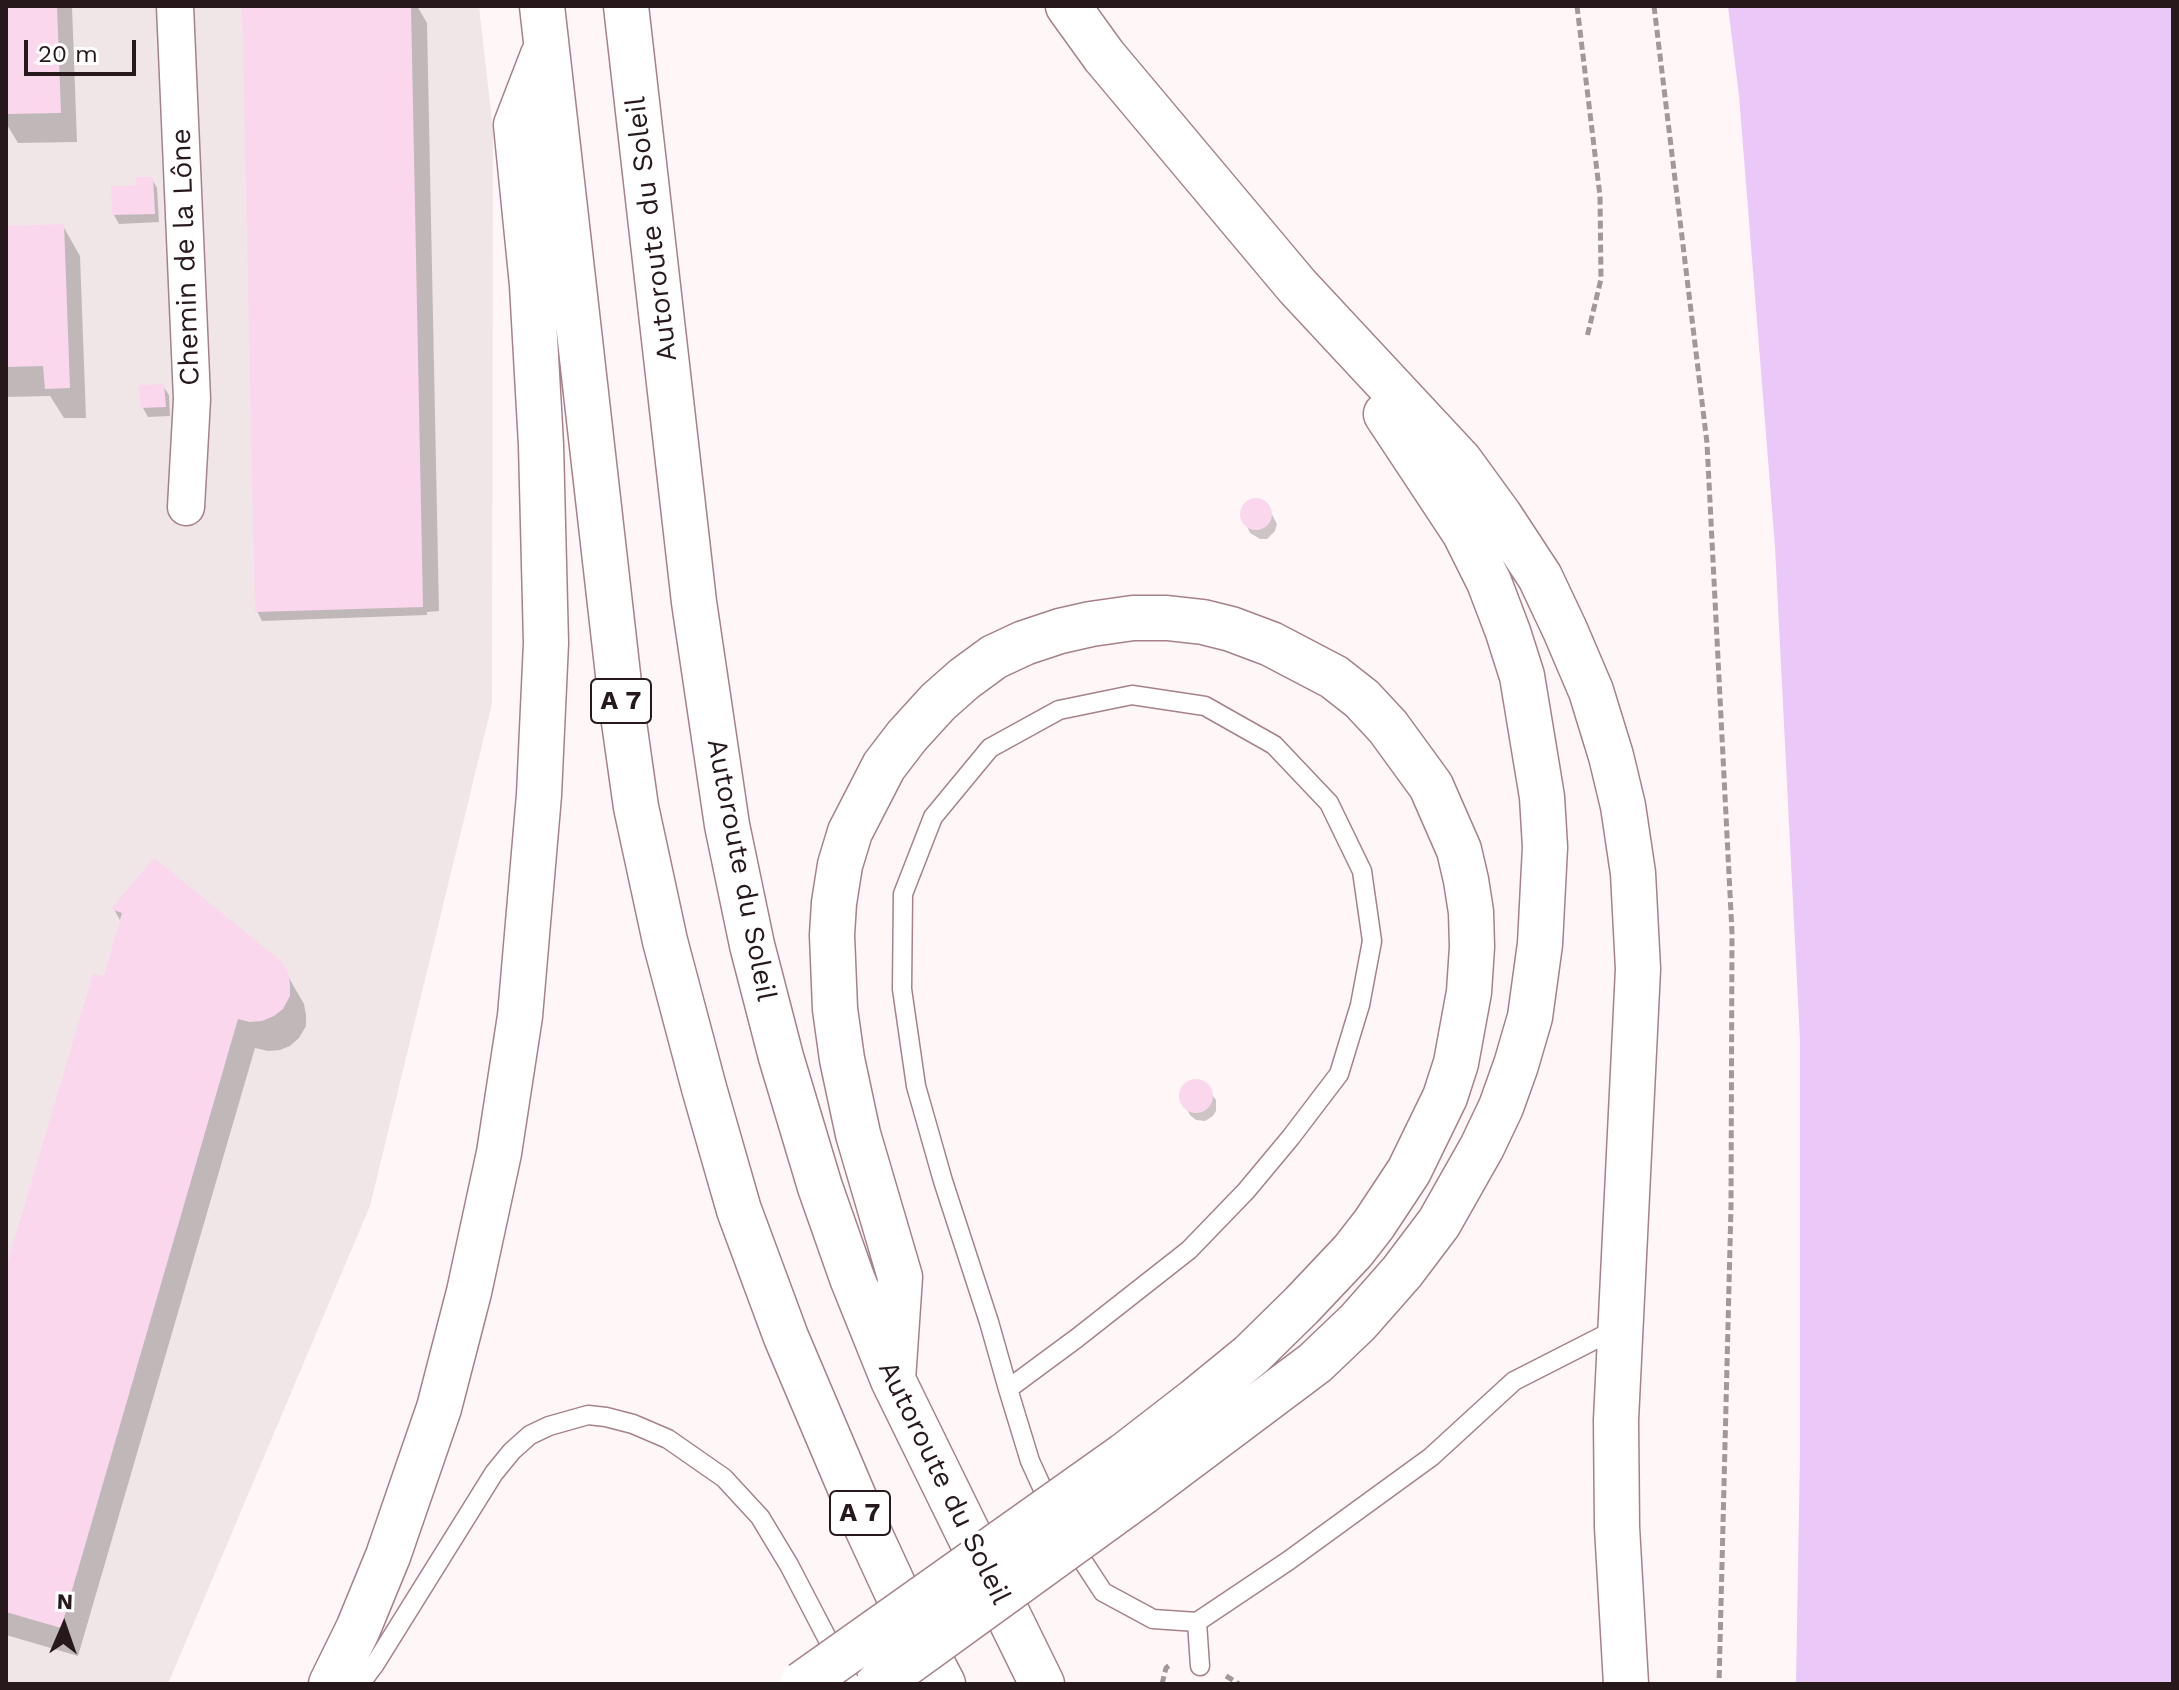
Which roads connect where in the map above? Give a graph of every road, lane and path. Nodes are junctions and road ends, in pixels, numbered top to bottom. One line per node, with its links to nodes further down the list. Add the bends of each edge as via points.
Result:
1 (175, 6): 9 (street, Chemin de la Lône, via 192,399)
2 (626, 6): 11 (highway, Autoroute du Soleil, via 694,602 727,825 752,945 815,1172)
3 (1068, 6): 7 (highway)
4 (1577, 6): 8 (path, via 1600,196 1601,279)
5 (1654, 6): 24 (path, via 1707,443 1732,933)
6 (544, 26): 16 (highway, via 516,125 532,285 546,643 520,1016 499,1153 439,1408 388,1556); 21 (highway, A 7, via 621,701 636,807 665,941 739,1210 786,1337 867,1528)
7 (1297, 286): 10 (highway, via 1460,461 1500,516 1540,577 1591,691 1623,806 1638,969); 13 (highway, via 1464,532 1508,632 1522,676 1542,797 1544,894 1537,979 1501,1107 1461,1187 1402,1272 1315,1363)
8 (1587, 337)
9 (186, 507)
10 (1620, 1326): 14 (lane, via 1514,1381 1431,1457); 23 (highway, via 1617,1527)
11 (893, 1380): 13 (highway, via 900,1277 858,1134 835,1009 834,903 850,832 884,766 938,702 994,657 1024,643 1133,618 1191,621 1271,644 1334,677 1362,699 1431,786 1466,880 1472,947 1469,992 1445,1097 1409,1171 1374,1224 1313,1294 1196,1400); 22 (highway, Autoroute du Soleil)
12 (1008, 1389): 12 (lane, via 916,1086 902,989 903,894 933,817 990,748 1059,710 1132,695 1205,706 1274,745 1329,803 1362,871 1372,941 1360,1005 1339,1074 1246,1191 1189,1250); 14 (lane, via 1030,1461 1062,1529 1103,1592 1153,1619)
13 (1134, 1474): 18 (highway, bridge); 20 (highway, bridge)
14 (1197, 1622): 15 (lane)
15 (1200, 1666)
16 (331, 1684)
17 (360, 1684): 19 (lane, via 512,1451 549,1426 588,1415 633,1424 668,1439 724,1478 760,1517)
18 (802, 1684)
19 (851, 1684)
20 (878, 1684)
21 (943, 1684)
22 (1042, 1684)
23 (1626, 1684)
24 (1719, 1684)

